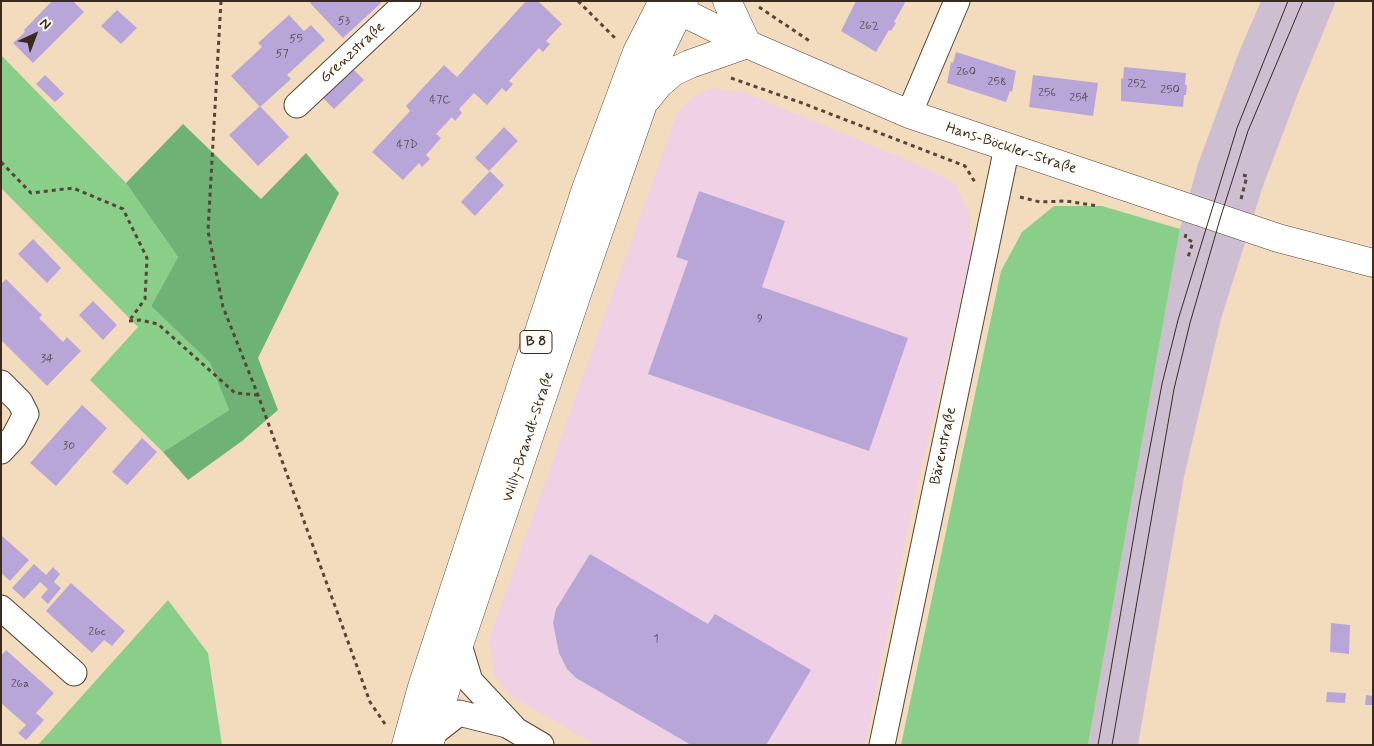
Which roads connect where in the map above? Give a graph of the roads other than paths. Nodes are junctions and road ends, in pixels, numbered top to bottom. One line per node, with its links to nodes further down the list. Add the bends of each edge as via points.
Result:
1 (408, 1): 7 (street, Grenzstraße)
2 (727, 1): 5 (main road)
3 (957, 1): 8 (street)
4 (672, 4): 5 (main road, Hans-Böckler-Straße); 6 (main road, Willy-Brandt-Straße / B 8); 18 (main road, Willy-Brandt-Straße / B 8, via 637,52 586,189 422,687)
5 (747, 44): 6 (main road, via 673,72); 8 (main road, Hans-Böckler-Straße)
6 (644, 104): 14 (main road, Willy-Brandt-Straße / B 8, via 576,294)
7 (297, 105)
8 (909, 114): 9 (main road, Hans-Böckler-Straße)
9 (1007, 147): 10 (main road, Hans-Böckler-Straße, via 1278,238); 20 (street, Bärenstraße)
10 (1373, 263)
11 (1, 383): 12 (street, via 20,402 26,414)
12 (1, 451)
13 (1, 608): 15 (street)
14 (459, 645): 16 (street, via 470,681); 17 (main road, Willy-Brandt-Straße / B 8)
15 (74, 673)
16 (512, 728): 17 (street, via 458,713); 19 (street)
17 (430, 739)
18 (406, 745)
19 (541, 745)
20 (882, 745)

